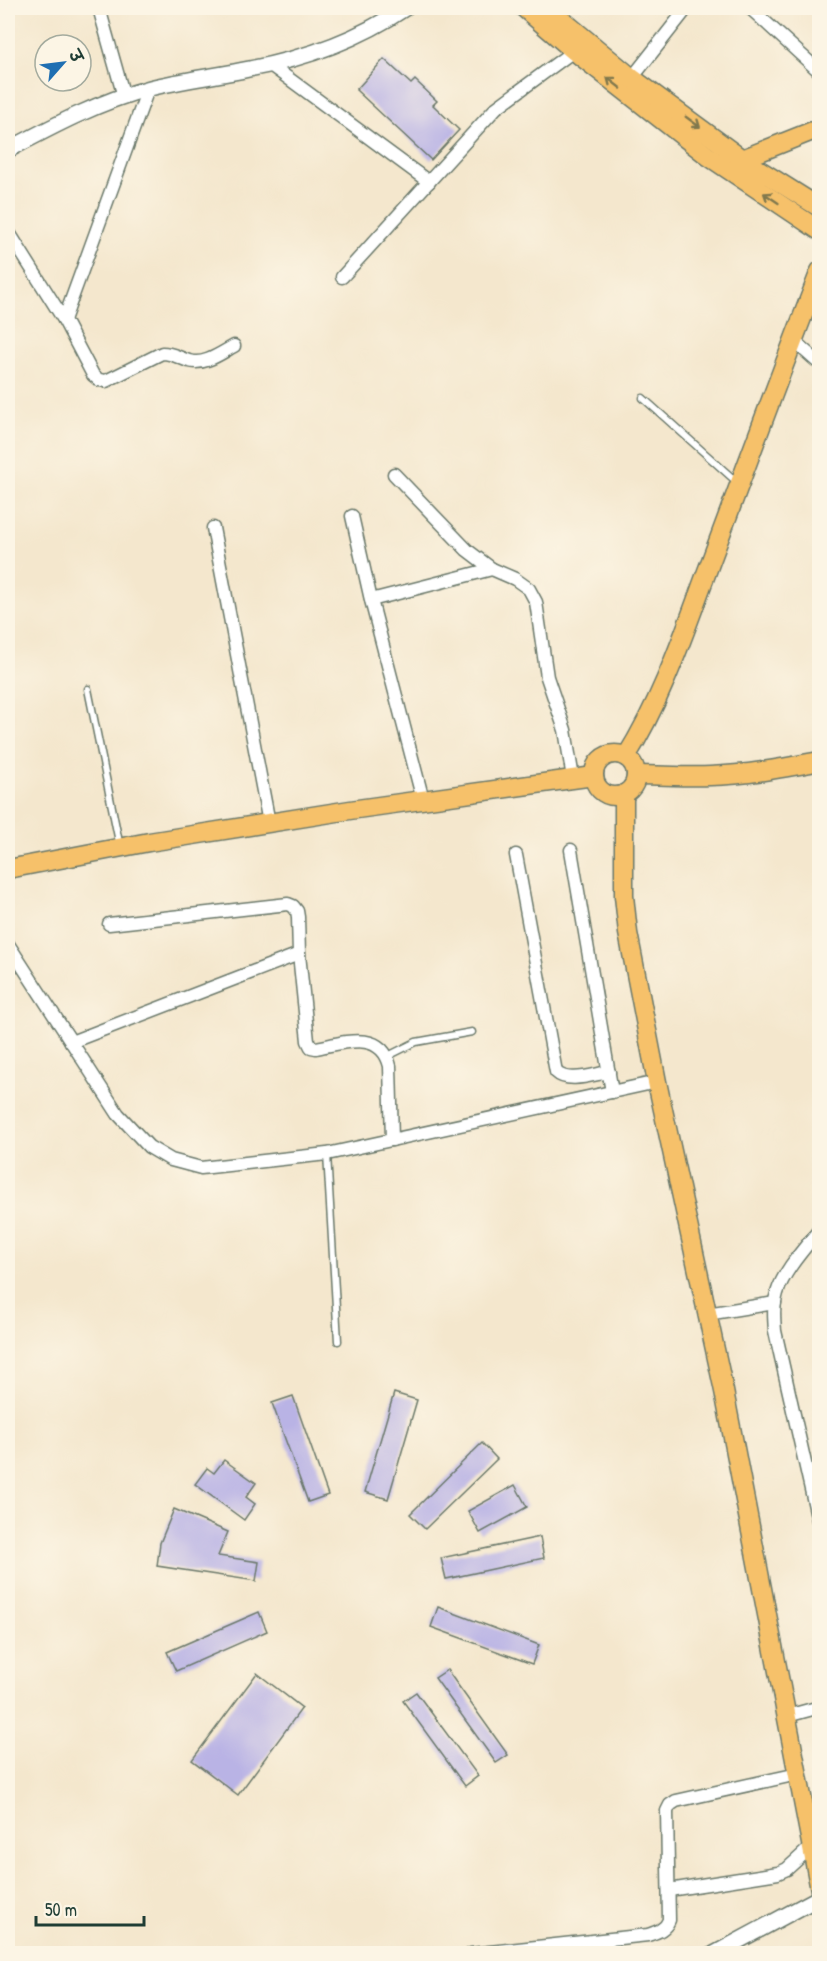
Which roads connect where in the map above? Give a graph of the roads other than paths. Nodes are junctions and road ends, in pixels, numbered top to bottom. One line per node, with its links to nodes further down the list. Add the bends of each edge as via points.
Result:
1 (99, 8): 12 (street)
2 (405, 8): 8 (street, via 356,36)
3 (524, 8): 7 (main road)
4 (548, 8): 7 (main road)
5 (687, 8): 10 (street)
6 (750, 8): 9 (street)
7 (581, 46): 10 (main road); 15 (main road, one-way to 7, via 708,156); 16 (street, via 496,108)
8 (269, 64): 11 (street); 16 (street)
9 (819, 72)
10 (632, 78): 15 (main road, one-way to 15)
11 (148, 89): 12 (street); 22 (street)
12 (124, 97): 14 (street, via 56,124)
13 (819, 128): 15 (main road)
14 (8, 150)
15 (738, 166): 17 (main road); 19 (main road, one-way to 15)
16 (429, 182): 21 (street)
17 (819, 208)
18 (8, 231): 22 (street)
19 (819, 231)
20 (819, 271): 23 (main road)
21 (342, 277)
22 (64, 320): 24 (street, via 99,380 106,381 162,353 200,362)
23 (793, 340): 25 (street); 28 (main road)
24 (234, 346)
25 (819, 364)
26 (643, 398): 28 (lane)
27 (394, 474): 31 (street, via 467,550)
28 (740, 484): 34 (main road, via 654,705)
29 (352, 516): 32 (street)
30 (213, 528): 41 (street)
31 (492, 569): 32 (street); 38 (street, via 529,589 536,602 547,677 565,730)
32 (371, 600): 40 (street)
33 (88, 689): 42 (lane)
34 (626, 757): 36 (main road); 37 (main road, via 614,754 602,759)
35 (819, 761): 36 (main road, via 753,773)
36 (636, 775): 39 (main road, via 633,786)
37 (594, 776): 38 (main road); 39 (main road, via 604,793)
38 (573, 778): 40 (main road)
39 (624, 794): 53 (main road, via 628,933)
40 (423, 800): 41 (main road)
41 (269, 823): 42 (main road)
42 (120, 847): 45 (main road)
43 (571, 850): 52 (street)
44 (516, 855): 52 (street, via 556,1072 569,1078)
45 (8, 869)
46 (109, 924): 48 (street, via 288,904 297,910)
47 (8, 944): 50 (street)
48 (299, 954): 50 (street); 51 (street, via 311,1047 364,1041 381,1048)
49 (472, 1032): 51 (lane, via 416,1042)
50 (71, 1042): 56 (street, via 118,1114 149,1147 171,1160 201,1168)
51 (388, 1056): 55 (street)
52 (609, 1072): 54 (street)
53 (657, 1082): 54 (street); 59 (main road)
54 (612, 1092): 55 (street)
55 (392, 1140): 56 (street)
56 (327, 1154): 60 (lane)
57 (819, 1229): 58 (street, via 783,1280)
58 (775, 1303): 59 (street); 61 (street, via 775,1331)
59 (707, 1314): 63 (main road)
60 (338, 1341)
61 (819, 1529)
62 (819, 1707): 63 (street)
63 (787, 1716): 64 (main road)
64 (798, 1774): 65 (main road); 66 (street, via 670,1805)
65 (812, 1847): 66 (street, via 778,1873); 67 (main road)
66 (669, 1890): 69 (street, via 669,1920 661,1931)
67 (819, 1890)
68 (819, 1897): 70 (street)
69 (471, 1953)
70 (714, 1953)

